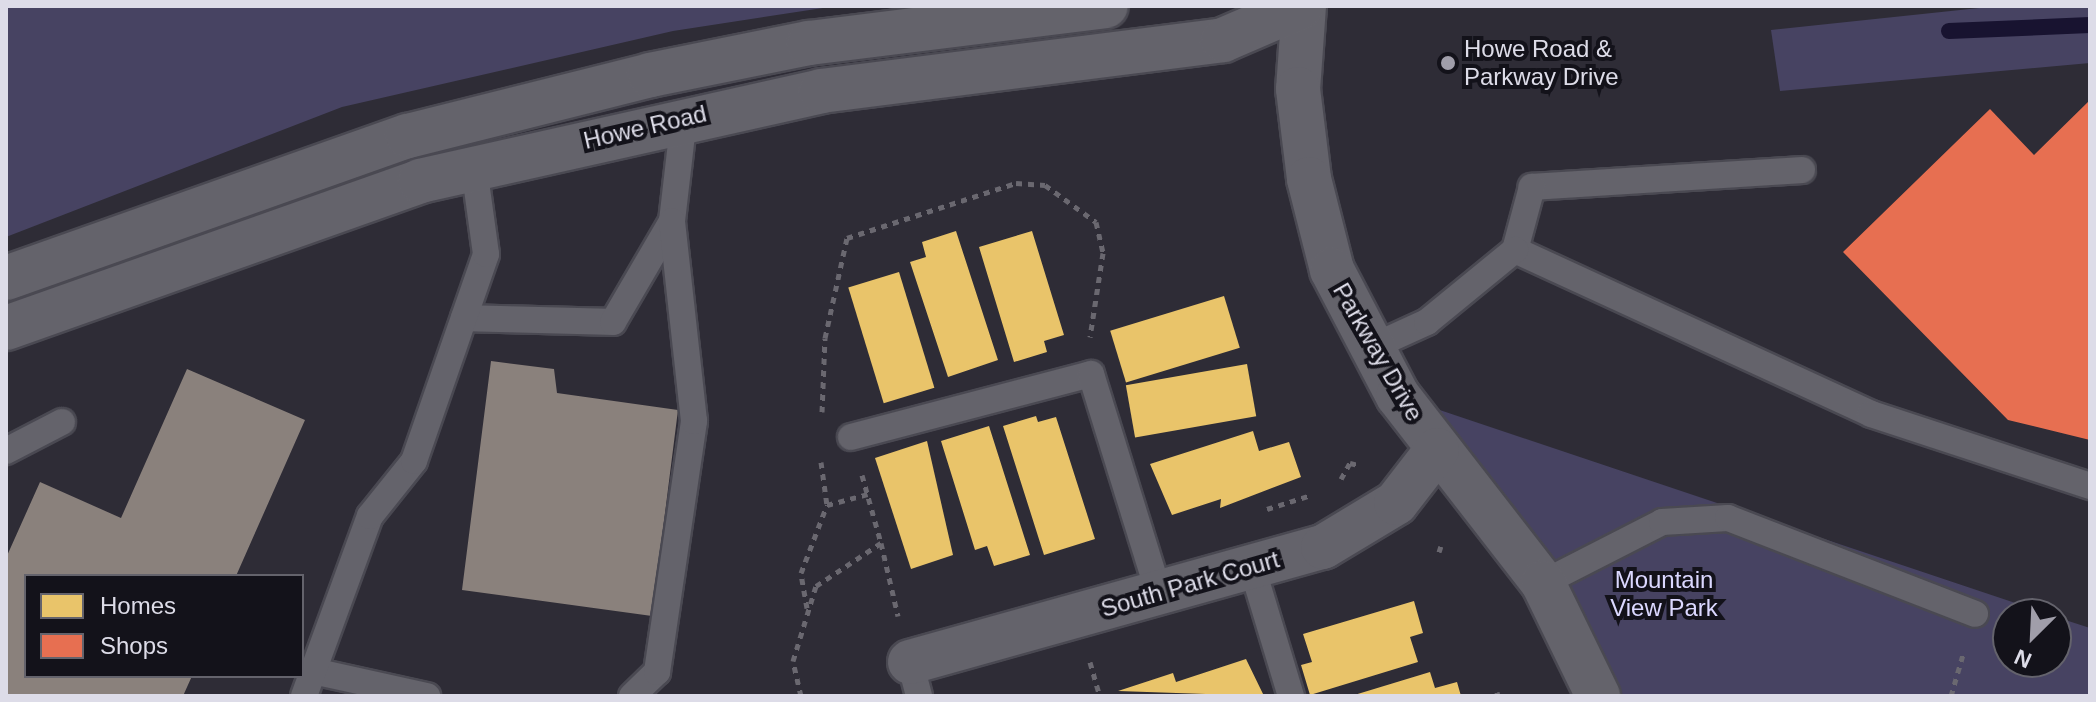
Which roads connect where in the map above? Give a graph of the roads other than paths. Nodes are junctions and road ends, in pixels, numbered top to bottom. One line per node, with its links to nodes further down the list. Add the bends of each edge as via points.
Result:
1 (1106, 6): 8 (street, Howe Road, via 809,43 650,75 408,136)
2 (1303, 6): 3 (street, Howe Road, via 1223,40 821,91); 11 (street, Parkway Drive, via 1298,89 1309,179 1332,270)
3 (684, 118): 4 (street, Howe Road); 6 (lane)
4 (474, 167): 9 (lane, via 486,254); 10 (street, Howe Road, via 94,292)
5 (1802, 170): 7 (lane, via 1532,187)
6 (672, 221): 9 (lane, via 613,322); 25 (lane, via 694,421 657,672)
7 (1515, 250): 11 (lane, via 1415,330); 16 (lane, via 1871,414)
8 (6, 278)
9 (464, 318): 21 (lane, via 414,461 370,516)
10 (6, 328)
11 (1370, 348): 14 (street, Parkway Drive)
12 (62, 422): 15 (lane)
13 (851, 437): 19 (lane, via 1091,374)
14 (1437, 450): 17 (street, South Park Court, via 1396,503 1323,547); 18 (street, Parkway Drive)
15 (6, 451)
16 (2090, 486)
17 (1252, 567): 19 (street, South Park Court); 26 (lane)
18 (1543, 583): 20 (lane, via 1662,522 1728,518); 27 (street, Parkway Drive)
19 (1159, 593): 22 (street, South Park Court)
20 (1975, 614)
21 (313, 671): 23 (lane); 24 (lane)
22 (914, 679)
23 (304, 696)
24 (427, 696)
25 (632, 696)
26 (1291, 696)
27 (1598, 696)

